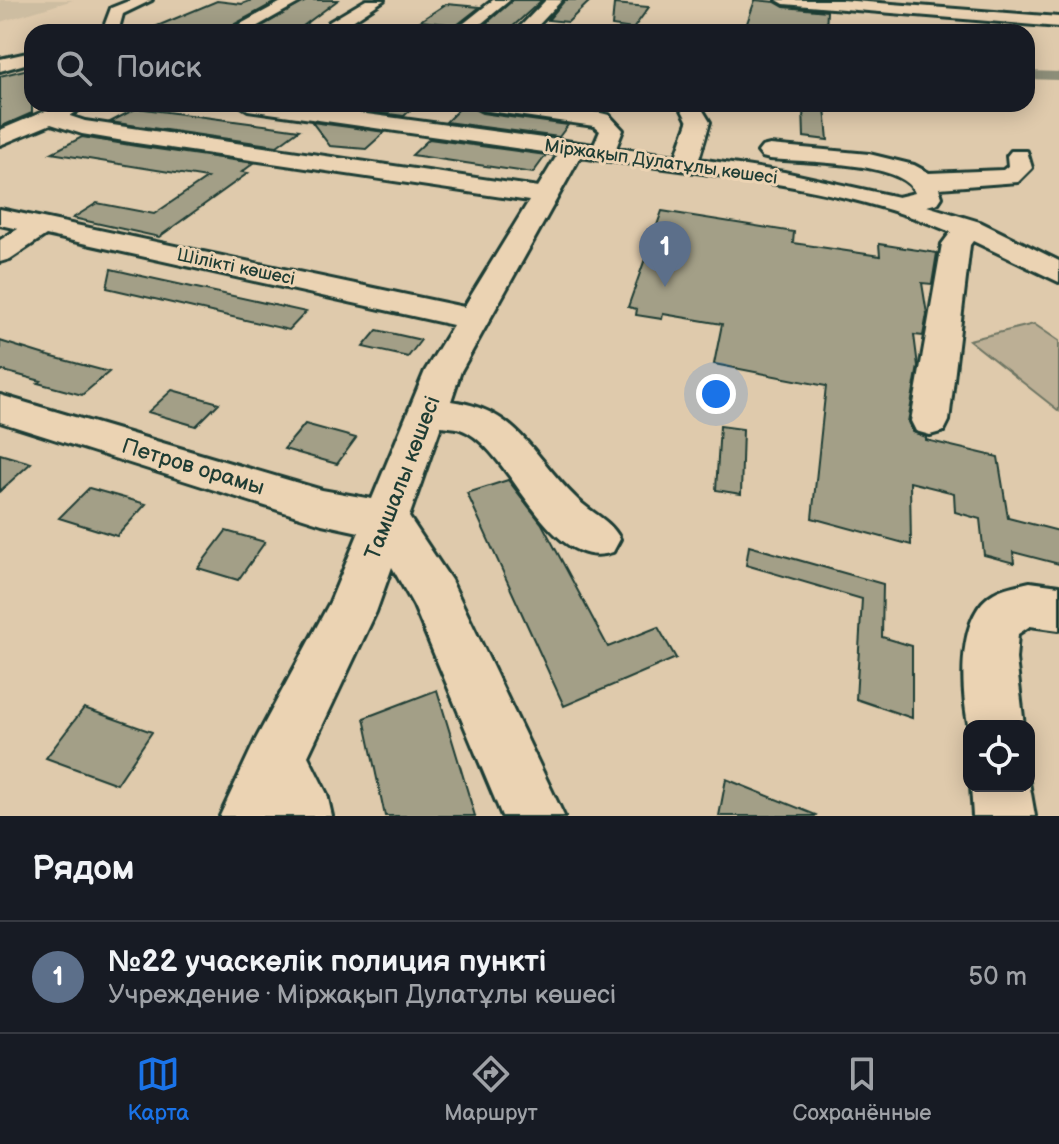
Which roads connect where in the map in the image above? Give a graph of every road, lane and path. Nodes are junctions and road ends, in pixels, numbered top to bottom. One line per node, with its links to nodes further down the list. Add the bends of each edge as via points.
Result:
1 (145, 0): 9 (street, via 116,11)
2 (297, 0): 10 (street)
3 (377, 0): 11 (street)
4 (503, 0): 12 (street)
5 (555, 0): 13 (street)
6 (784, 0): 7 (street)
7 (955, 14): 8 (street); 14 (street)
8 (1059, 22)
9 (112, 24)
10 (250, 24)
11 (337, 24)
12 (472, 24)
13 (531, 24)
14 (958, 24)
15 (24, 59): 16 (street)
16 (0, 65)
17 (62, 112): 21 (street)
18 (306, 112): 23 (street, Міржақып Дулатұлы көшесі)
19 (542, 112): 23 (street, via 601,120 612,130)
20 (693, 112): 24 (street, via 699,122)
21 (51, 117): 22 (street); 27 (street, via 136,136)
22 (0, 138)
23 (587, 151): 24 (street, Міржақып Дулатұлы көшесі); 27 (street, Тамшалы көшесі)
24 (688, 154): 26 (street, via 889,166); 28 (street, Міржақып Дулатұлы көшесі)
25 (1019, 156): 26 (street, via 1020,168 1009,177)
26 (923, 181): 28 (street, via 929,197)
27 (545, 196): 34 (street, Тамшалы көшесі)
28 (899, 205): 31 (street, Міржақып Дулатұлы көшесі)
29 (0, 217): 30 (street, Шілікті көшесі)
30 (43, 225): 32 (street); 34 (street, Шілікті көшесі)
31 (970, 228): 33 (street, Міржақып Дулатұлы көшесі); 37 (street, via 956,244)
32 (0, 253)
33 (1059, 273)
34 (472, 319): 36 (street, Тамшалы көшесі, via 443,371)
35 (0, 408): 38 (street, Петров орамы, via 322,507)
36 (429, 411): 38 (street, Тамшалы көшесі); 39 (street, via 472,417 485,426 561,512)
37 (930, 421)
38 (387, 520): 42 (street, Тамшалы көшесі, via 351,612); 46 (street, via 434,595)
39 (597, 539)
40 (1059, 608): 41 (street, via 1014,608 994,624 988,641)
41 (995, 720)
42 (276, 759): 44 (street, Тамшалы көшесі); 45 (street, via 297,794)
43 (1002, 792): 47 (street)
44 (251, 816)
45 (301, 816)
46 (533, 816)
47 (1004, 816)

